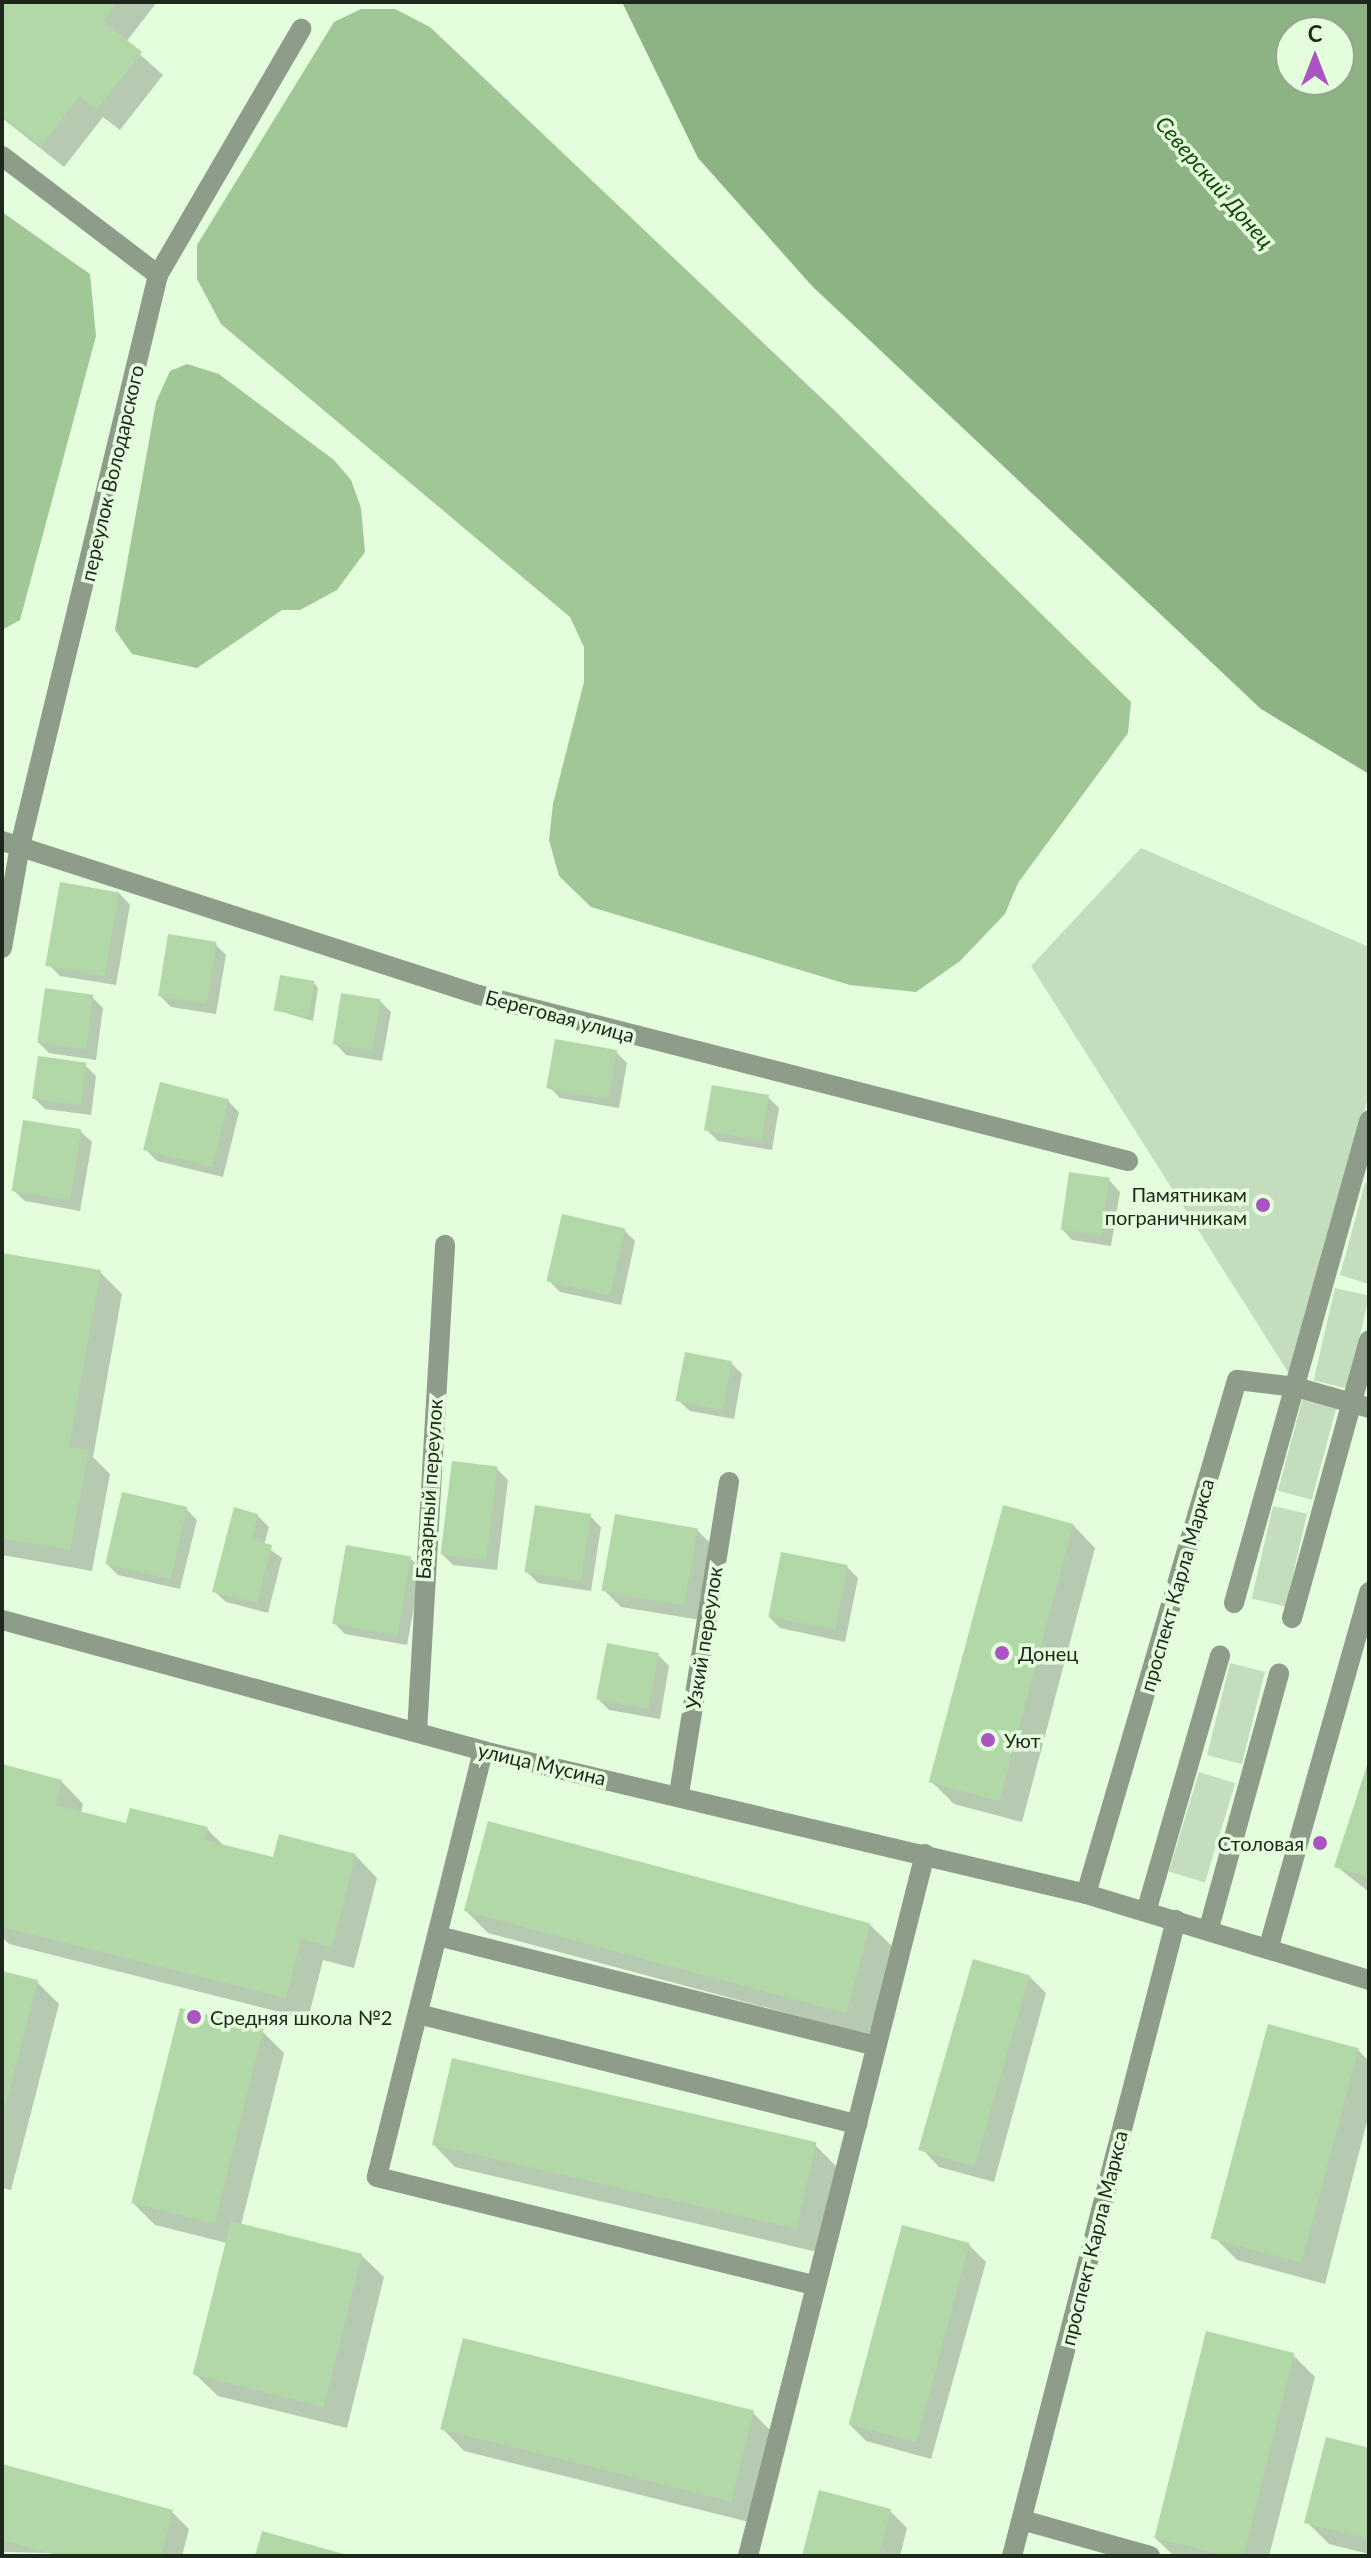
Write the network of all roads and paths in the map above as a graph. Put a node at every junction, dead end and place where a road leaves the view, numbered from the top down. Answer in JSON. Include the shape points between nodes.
{"nodes":[{"id":1,"x":301,"y":29,"type":"dead end"},
{"id":2,"x":2,"y":156,"type":"edge"},
{"id":3,"x":158,"y":275,"type":"junction"},
{"id":4,"x":11,"y":844,"type":"edge"},
{"id":5,"x":2,"y":948,"type":"edge"},
{"id":6,"x":1369,"y":1121,"type":"edge"},
{"id":7,"x":1128,"y":1161,"type":"dead end"},
{"id":8,"x":445,"y":1245,"type":"dead end"},
{"id":9,"x":1369,"y":1340,"type":"edge"},
{"id":10,"x":1296,"y":1387,"type":"junction"},
{"id":11,"x":1360,"y":1406,"type":"edge"},
{"id":12,"x":729,"y":1482,"type":"dead end"},
{"id":13,"x":1369,"y":1592,"type":"edge"},
{"id":14,"x":1234,"y":1603,"type":"dead end"},
{"id":15,"x":1292,"y":1618,"type":"dead end"},
{"id":16,"x":2,"y":1620,"type":"edge"},
{"id":17,"x":1220,"y":1655,"type":"dead end"},
{"id":18,"x":1279,"y":1673,"type":"dead end"},
{"id":19,"x":417,"y":1732,"type":"junction"},
{"id":20,"x":483,"y":1751,"type":"junction"},
{"id":21,"x":679,"y":1794,"type":"junction"},
{"id":22,"x":925,"y":1854,"type":"junction"},
{"id":23,"x":1086,"y":1894,"type":"junction"},
{"id":24,"x":1146,"y":1912,"type":"junction"},
{"id":25,"x":1176,"y":1920,"type":"junction"},
{"id":26,"x":1209,"y":1928,"type":"junction"},
{"id":27,"x":438,"y":1936,"type":"junction"},
{"id":28,"x":1269,"y":1946,"type":"junction"},
{"id":29,"x":1369,"y":1980,"type":"edge"},
{"id":30,"x":418,"y":2014,"type":"junction"},
{"id":31,"x":876,"y":2046,"type":"junction"},
{"id":32,"x":857,"y":2124,"type":"junction"},
{"id":33,"x":816,"y":2286,"type":"junction"},
{"id":34,"x":1022,"y":2520,"type":"junction"},
{"id":35,"x":748,"y":2556,"type":"edge"},
{"id":36,"x":1012,"y":2556,"type":"edge"},
{"id":37,"x":1150,"y":2556,"type":"edge"}],
"edges":[{"from":1,"to":3,"type":"street","name":"переулок Володарского"},
{"from":2,"to":3,"type":"street"},
{"from":3,"to":4,"type":"street","name":"переулок Володарского"},
{"from":4,"to":5,"type":"street","name":"переулок Володарского"},
{"from":4,"to":7,"type":"street","name":"Береговая улица","via":[[479,995]]},
{"from":6,"to":10,"type":"street"},
{"from":8,"to":19,"type":"street","name":"Базарный переулок"},
{"from":9,"to":11,"type":"street"},
{"from":10,"to":11,"type":"street","name":"проспект Карла Маркса"},
{"from":10,"to":14,"type":"street"},
{"from":10,"to":23,"type":"street","name":"проспект Карла Маркса","via":[[1237,1380]]},
{"from":11,"to":15,"type":"street"},
{"from":12,"to":21,"type":"street","name":"Узкий переулок"},
{"from":13,"to":28,"type":"street"},
{"from":16,"to":19,"type":"street","name":"улица Мусина"},
{"from":17,"to":24,"type":"street"},
{"from":18,"to":26,"type":"street"},
{"from":19,"to":20,"type":"street","name":"улица Мусина"},
{"from":20,"to":21,"type":"street","name":"улица Мусина"},
{"from":20,"to":27,"type":"street"},
{"from":21,"to":22,"type":"street","name":"улица Мусина"},
{"from":22,"to":23,"type":"street","name":"улица Мусина"},
{"from":22,"to":31,"type":"street"},
{"from":23,"to":24,"type":"street","name":"улица Мусина"},
{"from":24,"to":25,"type":"street","name":"улица Мусина"},
{"from":25,"to":26,"type":"street","name":"улица Мусина"},
{"from":25,"to":34,"type":"street","name":"проспект Карла Маркса"},
{"from":26,"to":28,"type":"street","name":"улица Мусина"},
{"from":27,"to":30,"type":"street"},
{"from":27,"to":31,"type":"street"},
{"from":28,"to":29,"type":"street"},
{"from":30,"to":32,"type":"street"},
{"from":30,"to":33,"type":"street","via":[[377,2177]]},
{"from":31,"to":32,"type":"street"},
{"from":32,"to":33,"type":"street"},
{"from":33,"to":35,"type":"street"},
{"from":34,"to":36,"type":"street","name":"проспект Карла Маркса"},
{"from":34,"to":37,"type":"street"}]}
